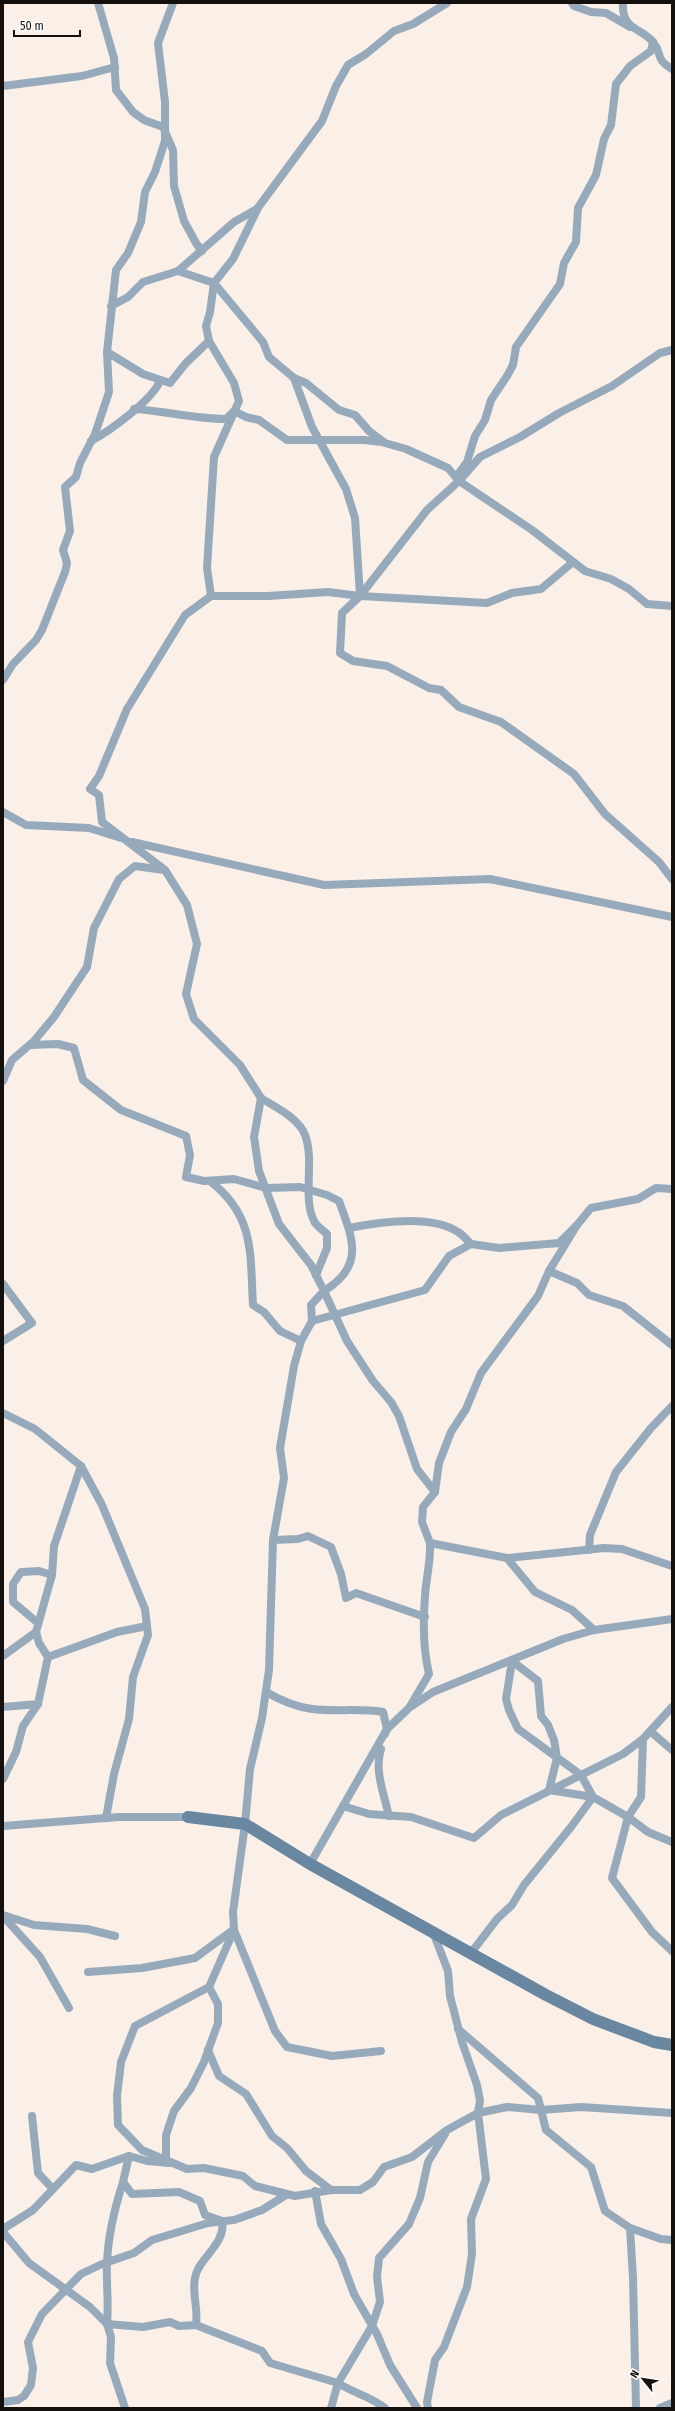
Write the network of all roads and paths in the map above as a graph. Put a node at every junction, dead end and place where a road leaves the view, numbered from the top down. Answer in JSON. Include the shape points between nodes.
{"nodes":[{"id":1,"x":98,"y":3,"type":"edge"},
{"id":2,"x":173,"y":3,"type":"edge"},
{"id":3,"x":447,"y":3,"type":"edge"},
{"id":4,"x":572,"y":3,"type":"edge"},
{"id":5,"x":623,"y":3,"type":"edge"},
{"id":6,"x":631,"y":28,"type":"junction"},
{"id":7,"x":653,"y":42,"type":"junction"},
{"id":8,"x":114,"y":67,"type":"junction"},
{"id":9,"x":672,"y":69,"type":"edge"},
{"id":10,"x":3,"y":86,"type":"edge"},
{"id":11,"x":164,"y":127,"type":"junction"},
{"id":12,"x":257,"y":209,"type":"junction"},
{"id":13,"x":202,"y":251,"type":"junction"},
{"id":14,"x":178,"y":272,"type":"junction"},
{"id":15,"x":214,"y":283,"type":"junction"},
{"id":16,"x":111,"y":306,"type":"junction"},
{"id":17,"x":210,"y":340,"type":"junction"},
{"id":18,"x":672,"y":350,"type":"edge"},
{"id":19,"x":107,"y":352,"type":"junction"},
{"id":20,"x":294,"y":378,"type":"junction"},
{"id":21,"x":160,"y":381,"type":"junction"},
{"id":22,"x":134,"y":409,"type":"junction"},
{"id":23,"x":234,"y":411,"type":"junction"},
{"id":24,"x":319,"y":441,"type":"junction"},
{"id":25,"x":91,"y":442,"type":"junction"},
{"id":26,"x":385,"y":442,"type":"junction"},
{"id":27,"x":458,"y":479,"type":"junction"},
{"id":28,"x":573,"y":562,"type":"junction"},
{"id":29,"x":212,"y":596,"type":"junction"},
{"id":30,"x":360,"y":596,"type":"junction"},
{"id":31,"x":672,"y":606,"type":"edge"},
{"id":32,"x":3,"y":680,"type":"edge"},
{"id":33,"x":3,"y":812,"type":"edge"},
{"id":34,"x":130,"y":841,"type":"junction"},
{"id":35,"x":165,"y":870,"type":"junction"},
{"id":36,"x":672,"y":879,"type":"edge"},
{"id":37,"x":672,"y":916,"type":"edge"},
{"id":38,"x":30,"y":1045,"type":"junction"},
{"id":39,"x":3,"y":1081,"type":"edge"},
{"id":40,"x":260,"y":1098,"type":"junction"},
{"id":41,"x":210,"y":1181,"type":"junction"},
{"id":42,"x":266,"y":1188,"type":"junction"},
{"id":43,"x":672,"y":1189,"type":"edge"},
{"id":44,"x":309,"y":1190,"type":"junction"},
{"id":45,"x":577,"y":1225,"type":"junction"},
{"id":46,"x":349,"y":1228,"type":"junction"},
{"id":47,"x":471,"y":1244,"type":"junction"},
{"id":48,"x":549,"y":1271,"type":"junction"},
{"id":49,"x":316,"y":1275,"type":"junction"},
{"id":50,"x":3,"y":1284,"type":"edge"},
{"id":51,"x":324,"y":1291,"type":"junction"},
{"id":52,"x":335,"y":1315,"type":"junction"},
{"id":53,"x":312,"y":1321,"type":"junction"},
{"id":54,"x":3,"y":1341,"type":"edge"},
{"id":55,"x":301,"y":1342,"type":"junction"},
{"id":56,"x":672,"y":1345,"type":"edge"},
{"id":57,"x":672,"y":1406,"type":"edge"},
{"id":58,"x":3,"y":1413,"type":"edge"},
{"id":59,"x":81,"y":1466,"type":"junction"},
{"id":60,"x":435,"y":1492,"type":"junction"},
{"id":61,"x":273,"y":1540,"type":"junction"},
{"id":62,"x":430,"y":1543,"type":"junction"},
{"id":63,"x":589,"y":1550,"type":"junction"},
{"id":64,"x":507,"y":1558,"type":"junction"},
{"id":65,"x":672,"y":1566,"type":"edge"},
{"id":66,"x":52,"y":1575,"type":"junction"},
{"id":67,"x":425,"y":1617,"type":"junction"},
{"id":68,"x":672,"y":1619,"type":"edge"},
{"id":69,"x":38,"y":1623,"type":"junction"},
{"id":70,"x":147,"y":1626,"type":"junction"},
{"id":71,"x":594,"y":1630,"type":"junction"},
{"id":72,"x":36,"y":1632,"type":"junction"},
{"id":73,"x":3,"y":1656,"type":"edge"},
{"id":74,"x":48,"y":1657,"type":"junction"},
{"id":75,"x":512,"y":1661,"type":"junction"},
{"id":76,"x":266,"y":1692,"type":"junction"},
{"id":77,"x":38,"y":1704,"type":"junction"},
{"id":78,"x":3,"y":1706,"type":"edge"},
{"id":79,"x":672,"y":1707,"type":"edge"},
{"id":80,"x":409,"y":1708,"type":"junction"},
{"id":81,"x":387,"y":1730,"type":"junction"},
{"id":82,"x":650,"y":1731,"type":"junction"},
{"id":83,"x":643,"y":1739,"type":"junction"},
{"id":84,"x":672,"y":1750,"type":"edge"},
{"id":85,"x":557,"y":1758,"type":"junction"},
{"id":86,"x":581,"y":1775,"type":"junction"},
{"id":87,"x":3,"y":1779,"type":"edge"},
{"id":88,"x":549,"y":1790,"type":"junction"},
{"id":89,"x":593,"y":1797,"type":"junction"},
{"id":90,"x":343,"y":1806,"type":"junction"},
{"id":91,"x":389,"y":1816,"type":"junction"},
{"id":92,"x":188,"y":1817,"type":"joint"},
{"id":93,"x":628,"y":1817,"type":"junction"},
{"id":94,"x":106,"y":1818,"type":"junction"},
{"id":95,"x":245,"y":1824,"type":"junction"},
{"id":96,"x":3,"y":1826,"type":"edge"},
{"id":97,"x":672,"y":1842,"type":"edge"},
{"id":98,"x":310,"y":1864,"type":"junction"},
{"id":99,"x":3,"y":1915,"type":"edge"},
{"id":100,"x":234,"y":1930,"type":"junction"},
{"id":101,"x":433,"y":1932,"type":"junction"},
{"id":102,"x":115,"y":1936,"type":"dead end"},
{"id":103,"x":672,"y":1951,"type":"edge"},
{"id":104,"x":470,"y":1953,"type":"junction"},
{"id":105,"x":88,"y":1972,"type":"dead end"},
{"id":106,"x":210,"y":1987,"type":"junction"},
{"id":107,"x":69,"y":2008,"type":"dead end"},
{"id":108,"x":458,"y":2029,"type":"junction"},
{"id":109,"x":672,"y":2045,"type":"edge"},
{"id":110,"x":208,"y":2050,"type":"junction"},
{"id":111,"x":381,"y":2051,"type":"dead end"},
{"id":112,"x":540,"y":2110,"type":"junction"},
{"id":113,"x":478,"y":2113,"type":"junction"},
{"id":114,"x":672,"y":2113,"type":"edge"},
{"id":115,"x":32,"y":2116,"type":"dead end"},
{"id":116,"x":447,"y":2130,"type":"junction"},
{"id":117,"x":129,"y":2156,"type":"junction"},
{"id":118,"x":170,"y":2161,"type":"junction"},
{"id":119,"x":123,"y":2182,"type":"junction"},
{"id":120,"x":53,"y":2189,"type":"junction"},
{"id":121,"x":331,"y":2190,"type":"junction"},
{"id":122,"x":315,"y":2191,"type":"junction"},
{"id":123,"x":286,"y":2195,"type":"junction"},
{"id":124,"x":222,"y":2221,"type":"junction"},
{"id":125,"x":630,"y":2228,"type":"junction"},
{"id":126,"x":3,"y":2229,"type":"edge"},
{"id":127,"x":3,"y":2232,"type":"edge"},
{"id":128,"x":672,"y":2240,"type":"edge"},
{"id":129,"x":107,"y":2262,"type":"junction"},
{"id":130,"x":64,"y":2290,"type":"junction"},
{"id":131,"x":107,"y":2324,"type":"junction"},
{"id":132,"x":196,"y":2325,"type":"junction"},
{"id":133,"x":372,"y":2326,"type":"junction"},
{"id":134,"x":338,"y":2383,"type":"junction"},
{"id":135,"x":3,"y":2402,"type":"edge"},
{"id":136,"x":672,"y":2403,"type":"edge"},
{"id":137,"x":125,"y":2408,"type":"edge"},
{"id":138,"x":330,"y":2408,"type":"edge"},
{"id":139,"x":385,"y":2408,"type":"edge"},
{"id":140,"x":417,"y":2408,"type":"edge"},
{"id":141,"x":428,"y":2408,"type":"edge"},
{"id":142,"x":636,"y":2408,"type":"edge"},
{"id":143,"x":660,"y":2408,"type":"edge"}],
"edges":[{"from":1,"to":8,"type":"street"},
{"from":2,"to":11,"type":"street","via":[[158,42],[165,102]]},
{"from":3,"to":12,"type":"street","via":[[413,24],[394,31],[348,65],[336,86],[322,121]]},
{"from":4,"to":6,"type":"street","via":[[591,12],[606,12]]},
{"from":5,"to":6,"type":"street","via":[[622,9]]},
{"from":6,"to":7,"type":"street"},
{"from":7,"to":9,"type":"street","via":[[662,62]]},
{"from":7,"to":27,"type":"street","via":[[650,51],[630,66],[616,84],[611,125],[604,139],[596,175],[578,208],[576,242],[564,263],[560,284],[516,347],[513,365],[491,400],[485,420],[475,436]]},
{"from":8,"to":10,"type":"street","via":[[82,76]]},
{"from":8,"to":11,"type":"street","via":[[116,90],[133,112],[144,120]]},
{"from":11,"to":13,"type":"street","via":[[174,150],[174,186],[184,221]]},
{"from":11,"to":16,"type":"street","via":[[165,141],[155,172],[145,192],[141,222],[128,253],[116,270]]},
{"from":12,"to":13,"type":"street","via":[[234,222]]},
{"from":12,"to":15,"type":"street","via":[[233,259]]},
{"from":13,"to":14,"type":"street"},
{"from":14,"to":15,"type":"street"},
{"from":14,"to":16,"type":"street","via":[[144,282],[128,297]]},
{"from":15,"to":17,"type":"street","via":[[206,326]]},
{"from":15,"to":20,"type":"street","via":[[263,342],[269,357]]},
{"from":16,"to":19,"type":"street"},
{"from":17,"to":21,"type":"street","via":[[170,383]]},
{"from":17,"to":23,"type":"street","via":[[234,383],[239,401]]},
{"from":18,"to":27,"type":"street","via":[[660,353],[612,386],[480,457]]},
{"from":19,"to":21,"type":"street","via":[[143,374]]},
{"from":19,"to":25,"type":"street","via":[[108,392]]},
{"from":20,"to":24,"type":"street"},
{"from":20,"to":26,"type":"street","via":[[306,383],[339,410],[355,414],[369,431]]},
{"from":21,"to":22,"type":"street","via":[[156,392]]},
{"from":22,"to":23,"type":"street","via":[[204,419],[226,419]]},
{"from":22,"to":25,"type":"street"},
{"from":23,"to":24,"type":"street","via":[[259,420],[287,440]]},
{"from":23,"to":29,"type":"street","via":[[214,457],[208,568]]},
{"from":24,"to":26,"type":"street"},
{"from":24,"to":30,"type":"street","via":[[346,489],[355,518]]},
{"from":25,"to":32,"type":"street","via":[[76,477],[65,487],[70,531],[63,550],[67,563],[65,572],[42,630]]},
{"from":26,"to":27,"type":"street","via":[[448,468]]},
{"from":27,"to":28,"type":"street"},
{"from":27,"to":30,"type":"street","via":[[427,510]]},
{"from":28,"to":30,"type":"street","via":[[541,589],[512,593],[487,603]]},
{"from":28,"to":31,"type":"street","via":[[585,571],[611,579],[629,589],[647,604]]},
{"from":29,"to":30,"type":"street","via":[[328,592]]},
{"from":29,"to":34,"type":"street","via":[[185,615],[165,645],[127,710],[99,776],[90,789],[99,795],[102,822]]},
{"from":30,"to":36,"type":"street","via":[[342,613],[340,653],[353,661],[387,666],[429,688],[441,690],[458,707],[501,722],[574,774],[605,814],[659,862]]},
{"from":33,"to":34,"type":"street","via":[[26,824],[90,828]]},
{"from":34,"to":35,"type":"street"},
{"from":34,"to":37,"type":"street","via":[[324,885],[490,878]]},
{"from":35,"to":38,"type":"street","via":[[135,866],[120,879],[94,928],[87,967],[54,1017]]},
{"from":35,"to":40,"type":"street","via":[[188,905],[197,944],[186,994],[194,1019],[240,1065]]},
{"from":38,"to":39,"type":"street","via":[[12,1060]]},
{"from":38,"to":41,"type":"street","via":[[58,1044],[74,1048],[83,1080],[121,1110],[186,1136],[190,1155],[186,1178]]},
{"from":40,"to":42,"type":"street","via":[[254,1137],[259,1171]]},
{"from":40,"to":44,"type":"street","via":[[294,1120],[305,1134]]},
{"from":41,"to":42,"type":"street","via":[[234,1179]]},
{"from":41,"to":55,"type":"street","via":[[227,1194],[243,1218],[250,1255],[253,1305],[264,1312],[280,1331]]},
{"from":42,"to":44,"type":"street","via":[[300,1187]]},
{"from":42,"to":49,"type":"street","via":[[279,1224]]},
{"from":43,"to":45,"type":"street","via":[[656,1188],[638,1199],[591,1208]]},
{"from":44,"to":46,"type":"street","via":[[327,1195],[339,1202]]},
{"from":44,"to":49,"type":"street","via":[[314,1222],[327,1234],[327,1248]]},
{"from":45,"to":47,"type":"street","via":[[559,1243],[498,1248]]},
{"from":45,"to":48,"type":"street"},
{"from":46,"to":47,"type":"street","via":[[394,1222],[436,1223],[457,1231]]},
{"from":46,"to":51,"type":"street","via":[[352,1235],[351,1263],[339,1281]]},
{"from":47,"to":52,"type":"street","via":[[449,1256],[425,1290]]},
{"from":48,"to":56,"type":"street","via":[[577,1283],[590,1295],[623,1306]]},
{"from":48,"to":60,"type":"street","via":[[538,1296],[480,1373],[466,1409],[451,1432],[439,1463]]},
{"from":49,"to":51,"type":"street"},
{"from":50,"to":54,"type":"street","via":[[32,1323]]},
{"from":51,"to":52,"type":"street"},
{"from":51,"to":53,"type":"street","via":[[311,1305]]},
{"from":52,"to":53,"type":"street"},
{"from":52,"to":60,"type":"street","via":[[360,1362],[399,1416],[417,1470]]},
{"from":53,"to":55,"type":"street"},
{"from":55,"to":61,"type":"street","via":[[294,1366],[280,1448],[284,1478]]},
{"from":57,"to":63,"type":"street","via":[[616,1472],[590,1536]]},
{"from":58,"to":59,"type":"street","via":[[35,1429]]},
{"from":59,"to":66,"type":"street","via":[[54,1546]]},
{"from":59,"to":70,"type":"street","via":[[128,1561],[145,1609]]},
{"from":60,"to":62,"type":"street","via":[[423,1507],[422,1522]]},
{"from":61,"to":67,"type":"street","via":[[298,1540],[308,1536],[320,1541],[331,1547],[346,1598],[356,1594]]},
{"from":61,"to":76,"type":"street"},
{"from":62,"to":64,"type":"street"},
{"from":62,"to":67,"type":"street"},
{"from":63,"to":64,"type":"street"},
{"from":63,"to":65,"type":"street","via":[[622,1549]]},
{"from":64,"to":71,"type":"street","via":[[535,1592],[572,1610]]},
{"from":66,"to":69,"type":"street"},
{"from":66,"to":69,"type":"street","via":[[39,1571],[21,1572],[13,1584],[13,1602]]},
{"from":67,"to":80,"type":"street","via":[[425,1656],[429,1674]]},
{"from":68,"to":71,"type":"street"},
{"from":69,"to":72,"type":"street"},
{"from":70,"to":74,"type":"street","via":[[117,1632]]},
{"from":70,"to":94,"type":"street","via":[[148,1635],[133,1677],[129,1719],[114,1774]]},
{"from":71,"to":75,"type":"street","via":[[563,1639]]},
{"from":72,"to":73,"type":"street"},
{"from":72,"to":74,"type":"street","via":[[39,1643]]},
{"from":74,"to":77,"type":"street"},
{"from":75,"to":80,"type":"street","via":[[433,1692]]},
{"from":75,"to":85,"type":"street","via":[[538,1681],[541,1716],[554,1740]]},
{"from":75,"to":85,"type":"street","via":[[506,1699],[509,1710],[518,1729]]},
{"from":76,"to":81,"type":"street","via":[[291,1704],[312,1709],[366,1709],[383,1712]]},
{"from":76,"to":95,"type":"street","via":[[250,1770]]},
{"from":77,"to":78,"type":"street"},
{"from":77,"to":87,"type":"street","via":[[24,1726],[16,1752]]},
{"from":79,"to":82,"type":"street"},
{"from":80,"to":81,"type":"street"},
{"from":81,"to":90,"type":"street"},
{"from":81,"to":91,"type":"street","via":[[378,1758],[379,1776]]},
{"from":82,"to":83,"type":"street"},
{"from":82,"to":84,"type":"street"},
{"from":83,"to":86,"type":"street","via":[[623,1754]]},
{"from":83,"to":93,"type":"street","via":[[641,1797]]},
{"from":85,"to":86,"type":"street"},
{"from":85,"to":88,"type":"street"},
{"from":86,"to":88,"type":"street"},
{"from":86,"to":89,"type":"street"},
{"from":88,"to":89,"type":"street"},
{"from":88,"to":91,"type":"street","via":[[501,1815],[474,1838],[411,1818]]},
{"from":89,"to":93,"type":"street"},
{"from":89,"to":104,"type":"street","via":[[512,1905],[497,1919]]},
{"from":90,"to":91,"type":"street","via":[[369,1814]]},
{"from":90,"to":98,"type":"street"},
{"from":92,"to":94,"type":"street"},
{"from":92,"to":95,"type":"main road"},
{"from":93,"to":97,"type":"street","via":[[648,1832]]},
{"from":93,"to":103,"type":"street","via":[[612,1878],[652,1932]]},
{"from":94,"to":96,"type":"street"},
{"from":95,"to":98,"type":"main road"},
{"from":95,"to":100,"type":"street","via":[[233,1912]]},
{"from":98,"to":101,"type":"main road"},
{"from":99,"to":102,"type":"street","via":[[34,1925],[87,1929]]},
{"from":99,"to":107,"type":"street","via":[[40,1957]]},
{"from":100,"to":105,"type":"street","via":[[195,1958],[142,1968]]},
{"from":100,"to":106,"type":"street"},
{"from":100,"to":111,"type":"street","via":[[275,2031],[287,2047],[332,2056]]},
{"from":101,"to":104,"type":"main road"},
{"from":101,"to":108,"type":"street","via":[[448,1971],[450,1996]]},
{"from":104,"to":109,"type":"main road","via":[[593,2019],[654,2042]]},
{"from":106,"to":110,"type":"street","via":[[218,2004],[218,2023]]},
{"from":106,"to":118,"type":"street","via":[[135,2026],[121,2062],[117,2096],[118,2125],[142,2150]]},
{"from":108,"to":112,"type":"street","via":[[538,2098]]},
{"from":108,"to":113,"type":"street","via":[[477,2085],[480,2101]]},
{"from":110,"to":118,"type":"street","via":[[191,2088],[174,2111],[166,2134]]},
{"from":110,"to":121,"type":"street","via":[[219,2076],[246,2094],[272,2136],[287,2148],[306,2171]]},
{"from":112,"to":113,"type":"street","via":[[508,2107]]},
{"from":112,"to":114,"type":"street","via":[[581,2107]]},
{"from":112,"to":125,"type":"street","via":[[546,2130],[591,2166],[605,2211]]},
{"from":113,"to":116,"type":"street"},
{"from":113,"to":141,"type":"street","via":[[486,2179],[471,2220],[472,2254],[467,2287],[444,2347],[435,2360]]},
{"from":115,"to":120,"type":"street","via":[[38,2173]]},
{"from":116,"to":121,"type":"street","via":[[412,2157],[384,2167],[373,2182],[360,2190]]},
{"from":116,"to":133,"type":"street","via":[[428,2162],[420,2198],[409,2224],[379,2258],[377,2277],[380,2302]]},
{"from":117,"to":118,"type":"street","via":[[147,2161]]},
{"from":117,"to":119,"type":"street"},
{"from":117,"to":120,"type":"street","via":[[92,2169],[76,2165]]},
{"from":118,"to":123,"type":"street","via":[[187,2169],[204,2168],[243,2176],[255,2186]]},
{"from":119,"to":124,"type":"street","via":[[132,2194],[179,2192],[200,2201],[205,2215]]},
{"from":119,"to":129,"type":"street","via":[[115,2206]]},
{"from":120,"to":126,"type":"street","via":[[33,2210]]},
{"from":121,"to":122,"type":"street"},
{"from":122,"to":123,"type":"street","via":[[295,2196]]},
{"from":122,"to":133,"type":"street","via":[[321,2224],[341,2259],[354,2294]]},
{"from":123,"to":124,"type":"street","via":[[262,2210],[234,2220]]},
{"from":124,"to":129,"type":"street","via":[[152,2240],[134,2254]]},
{"from":124,"to":132,"type":"street","via":[[224,2228],[214,2248],[197,2270],[194,2302]]},
{"from":125,"to":128,"type":"street","via":[[661,2239]]},
{"from":125,"to":142,"type":"street"},
{"from":127,"to":130,"type":"street","via":[[29,2263]]},
{"from":129,"to":130,"type":"street","via":[[81,2274]]},
{"from":129,"to":131,"type":"street"},
{"from":130,"to":131,"type":"street","via":[[90,2307]]},
{"from":130,"to":135,"type":"street","via":[[42,2314],[28,2342],[33,2368],[31,2385],[18,2400]]},
{"from":131,"to":132,"type":"street","via":[[143,2327],[170,2322],[179,2326]]},
{"from":131,"to":137,"type":"street","via":[[111,2337],[110,2363]]},
{"from":132,"to":134,"type":"street","via":[[262,2351],[270,2363]]},
{"from":133,"to":134,"type":"street"},
{"from":133,"to":140,"type":"street","via":[[390,2365]]},
{"from":134,"to":138,"type":"street"},
{"from":134,"to":139,"type":"street"},
{"from":136,"to":143,"type":"street"}]}
